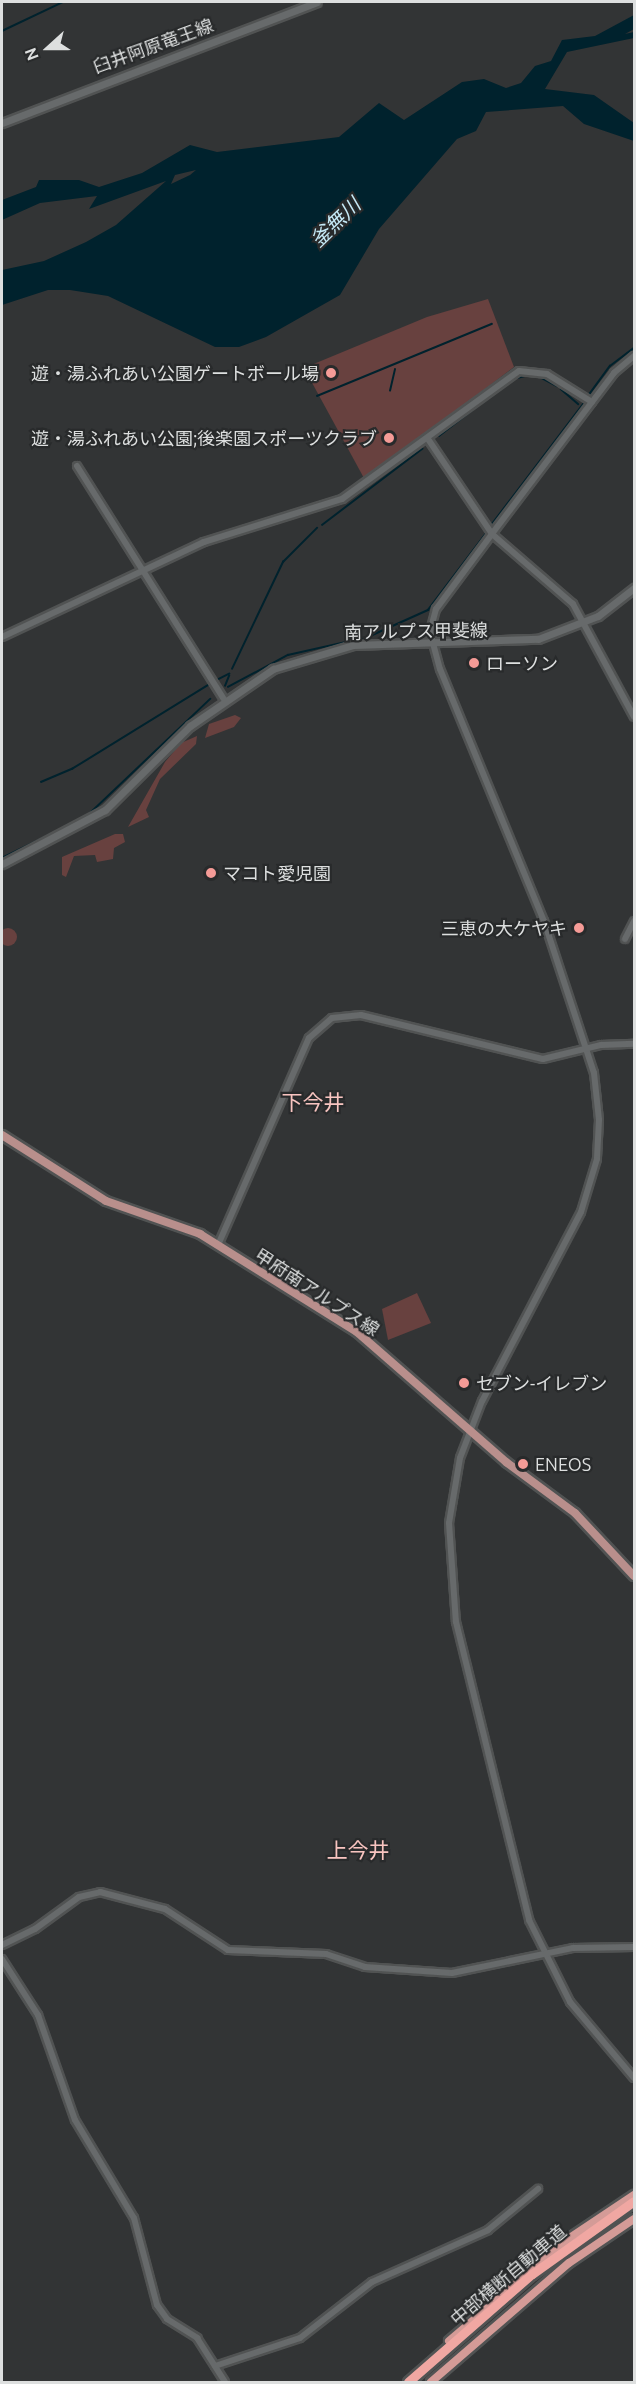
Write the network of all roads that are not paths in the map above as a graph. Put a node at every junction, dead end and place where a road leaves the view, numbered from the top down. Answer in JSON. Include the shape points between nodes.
{"nodes":[{"id":1,"x":317,"y":2,"type":"edge"},
{"id":2,"x":2,"y":123,"type":"edge"},
{"id":3,"x":634,"y":356,"type":"edge"},
{"id":4,"x":592,"y":402,"type":"junction"},
{"id":5,"x":428,"y":439,"type":"junction"},
{"id":6,"x":77,"y":466,"type":"dead end"},
{"id":7,"x":492,"y":534,"type":"junction"},
{"id":8,"x":144,"y":569,"type":"junction"},
{"id":9,"x":634,"y":588,"type":"edge"},
{"id":10,"x":584,"y":623,"type":"junction"},
{"id":11,"x":2,"y":637,"type":"edge"},
{"id":12,"x":431,"y":645,"type":"junction"},
{"id":13,"x":224,"y":699,"type":"junction"},
{"id":14,"x":634,"y":717,"type":"edge"},
{"id":15,"x":2,"y":864,"type":"edge"},
{"id":16,"x":634,"y":921,"type":"edge"},
{"id":17,"x":626,"y":939,"type":"dead end"},
{"id":18,"x":634,"y":1044,"type":"edge"},
{"id":19,"x":586,"y":1048,"type":"junction"},
{"id":20,"x":2,"y":1135,"type":"edge"},
{"id":21,"x":218,"y":1245,"type":"junction"},
{"id":22,"x":471,"y":1430,"type":"junction"},
{"id":23,"x":634,"y":1576,"type":"edge"},
{"id":24,"x":2,"y":1944,"type":"edge"},
{"id":25,"x":634,"y":1947,"type":"edge"},
{"id":26,"x":543,"y":1954,"type":"junction"},
{"id":27,"x":2,"y":1959,"type":"edge"},
{"id":28,"x":634,"y":2078,"type":"edge"},
{"id":29,"x":538,"y":2189,"type":"dead end"},
{"id":30,"x":634,"y":2195,"type":"edge"},
{"id":31,"x":634,"y":2203,"type":"edge"},
{"id":32,"x":634,"y":2219,"type":"edge"},
{"id":33,"x":215,"y":2366,"type":"junction"},
{"id":34,"x":225,"y":2382,"type":"edge"},
{"id":35,"x":401,"y":2382,"type":"edge"},
{"id":36,"x":408,"y":2382,"type":"edge"},
{"id":37,"x":413,"y":2382,"type":"edge"},
{"id":38,"x":431,"y":2382,"type":"edge"}],
"edges":[{"from":1,"to":2,"type":"main road","name":"臼井阿原竜王線"},
{"from":3,"to":4,"type":"street"},
{"from":4,"to":5,"type":"street","via":[[547,374],[519,371]]},
{"from":4,"to":7,"type":"street"},
{"from":5,"to":7,"type":"street"},
{"from":5,"to":8,"type":"street","via":[[342,499],[204,542]]},
{"from":6,"to":8,"type":"street"},
{"from":7,"to":10,"type":"street","via":[[556,585]]},
{"from":7,"to":12,"type":"street","via":[[436,609]]},
{"from":8,"to":11,"type":"street"},
{"from":8,"to":13,"type":"street"},
{"from":9,"to":10,"type":"main road","name":"南アルプス甲斐線"},
{"from":10,"to":12,"type":"main road","name":"南アルプス甲斐線","via":[[519,643]]},
{"from":10,"to":14,"type":"street"},
{"from":12,"to":13,"type":"main road","name":"南アルプス甲斐線","via":[[329,649],[273,669]]},
{"from":12,"to":19,"type":"street","via":[[531,884]]},
{"from":13,"to":15,"type":"main road","name":"南アルプス甲斐線","via":[[105,810]]},
{"from":16,"to":17,"type":"street"},
{"from":18,"to":19,"type":"street"},
{"from":19,"to":21,"type":"street","via":[[543,1059],[361,1015],[326,1022],[309,1038]]},
{"from":19,"to":22,"type":"street","via":[[599,1120],[593,1176]]},
{"from":20,"to":21,"type":"main road","name":"甲府南アルプス線","via":[[106,1201]]},
{"from":21,"to":22,"type":"main road","name":"甲府南アルプス線","via":[[357,1332]]},
{"from":22,"to":23,"type":"main road","name":"甲府南アルプス線","via":[[575,1513]]},
{"from":22,"to":26,"type":"street","via":[[460,1458],[449,1523],[456,1622],[529,1920]]},
{"from":24,"to":26,"type":"street","via":[[36,1929],[79,1897],[100,1892],[165,1909],[235,1952],[326,1954],[353,1966],[452,1973]]},
{"from":25,"to":26,"type":"street","via":[[592,1946]]},
{"from":26,"to":28,"type":"street","via":[[586,2025]]},
{"from":27,"to":33,"type":"street","via":[[38,2014],[75,2120],[134,2218],[157,2305],[167,2319],[197,2338]]},
{"from":29,"to":33,"type":"street","via":[[488,2230],[372,2282],[300,2338]]},
{"from":30,"to":35,"type":"highway","via":[[536,2264]]},
{"from":31,"to":36,"type":"highway","name":"中部横断自動車道","via":[[542,2266]]},
{"from":31,"to":37,"type":"highway","name":"中部横断自動車道","via":[[562,2254]]},
{"from":32,"to":38,"type":"highway","via":[[569,2263]]},
{"from":33,"to":34,"type":"street"}]}
